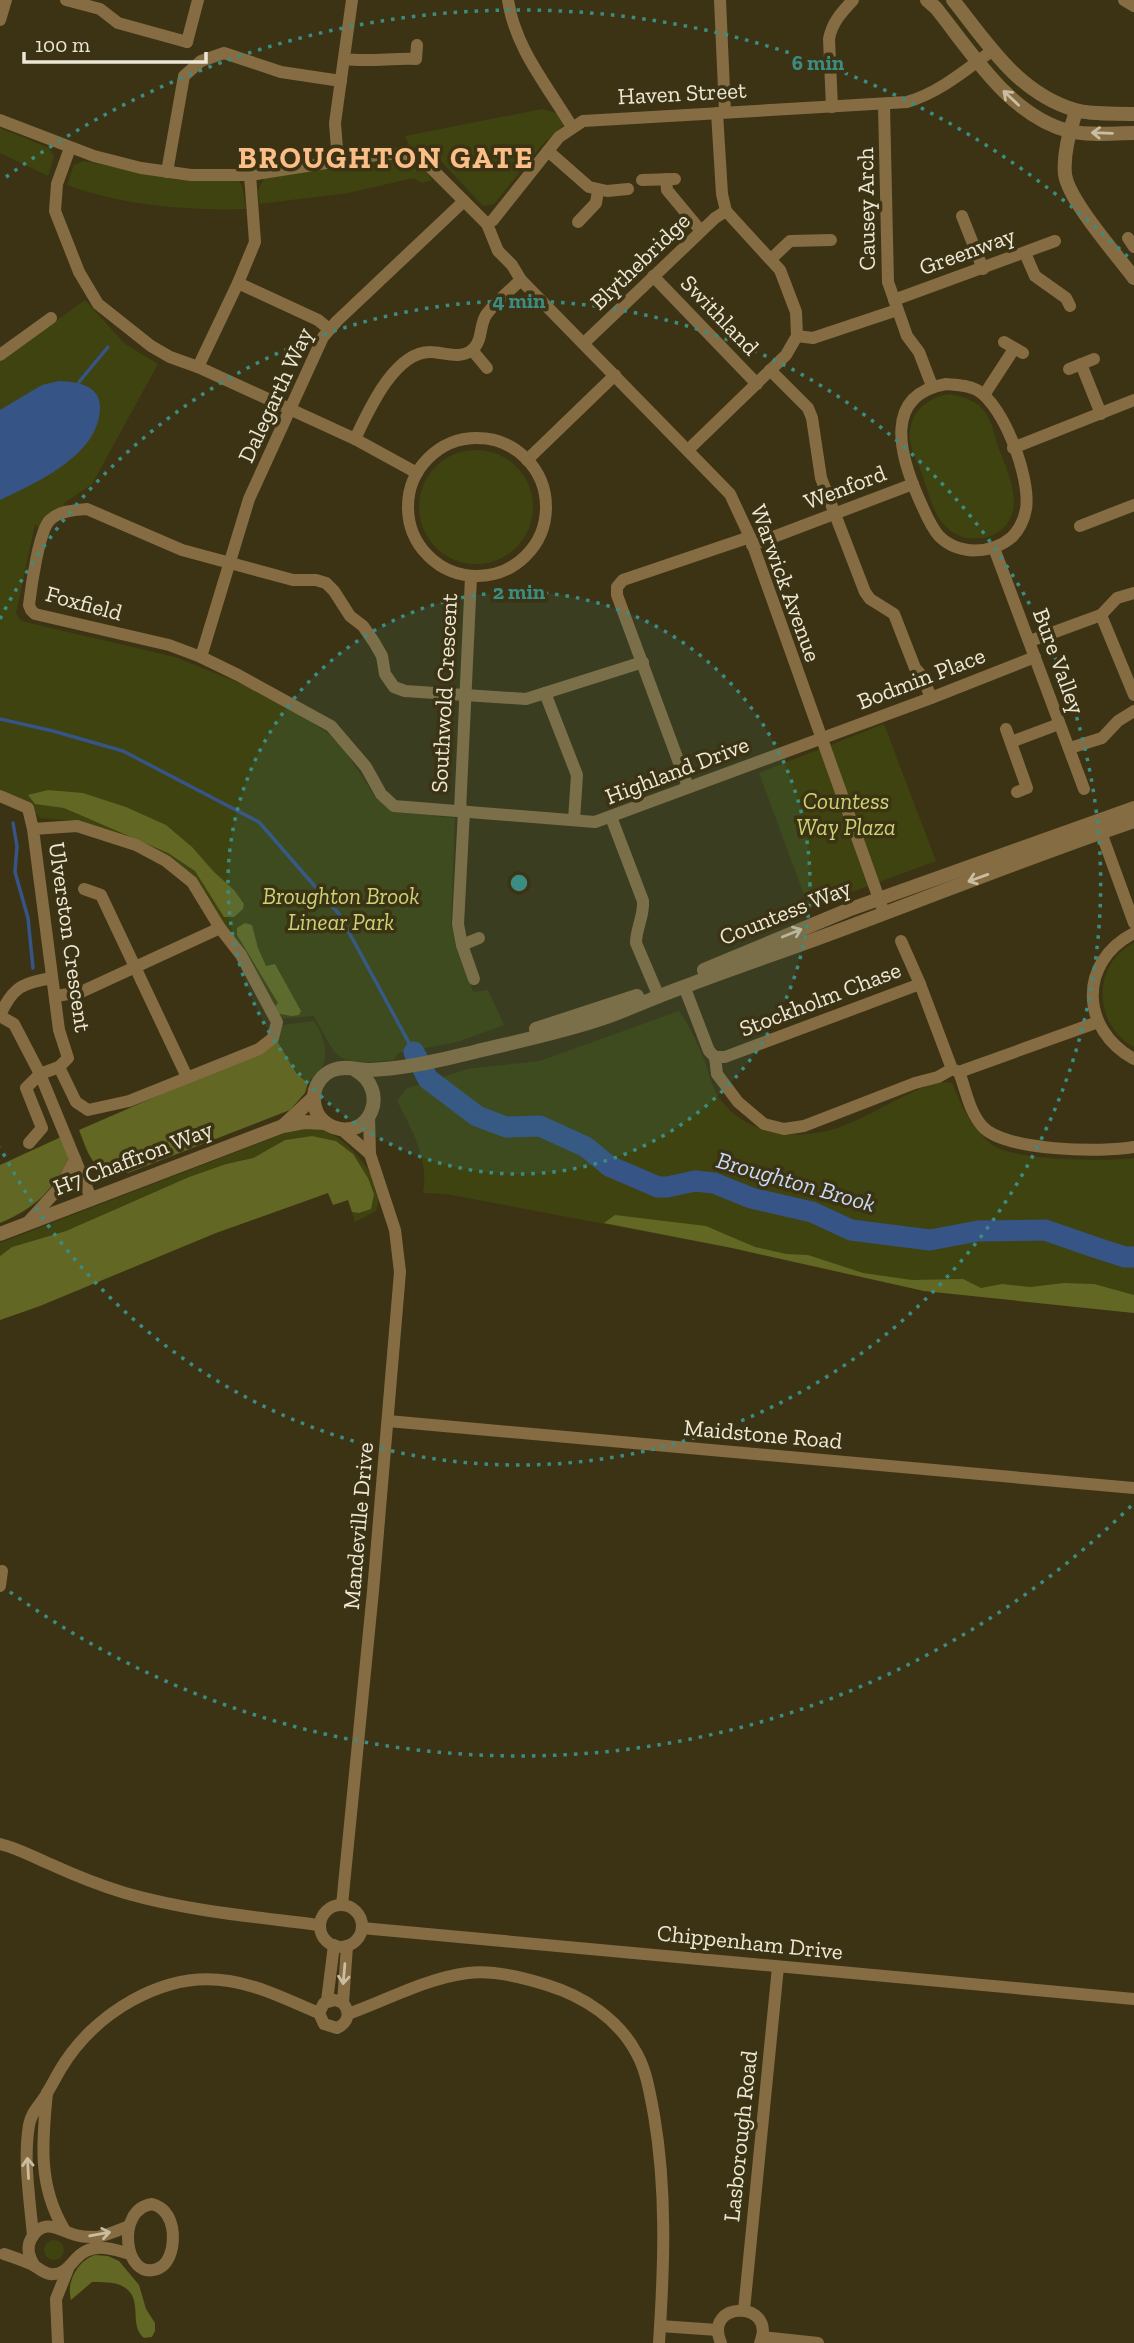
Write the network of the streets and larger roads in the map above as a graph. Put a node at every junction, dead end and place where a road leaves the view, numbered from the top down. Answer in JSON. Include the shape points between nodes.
{"nodes":[{"id":1,"x":6,"y":0,"type":"edge"},
{"id":2,"x":66,"y":0,"type":"edge"},
{"id":3,"x":198,"y":0,"type":"edge"},
{"id":4,"x":352,"y":0,"type":"edge"},
{"id":5,"x":508,"y":0,"type":"edge"},
{"id":6,"x":720,"y":0,"type":"edge"},
{"id":7,"x":853,"y":0,"type":"edge"},
{"id":8,"x":926,"y":0,"type":"edge"},
{"id":9,"x":953,"y":0,"type":"edge"},
{"id":10,"x":1124,"y":0,"type":"edge"},
{"id":11,"x":1134,"y":6,"type":"edge"},
{"id":12,"x":0,"y":20,"type":"edge"},
{"id":13,"x":187,"y":42,"type":"junction"},
{"id":14,"x":416,"y":45,"type":"dead end"},
{"id":15,"x":993,"y":50,"type":"junction"},
{"id":16,"x":344,"y":59,"type":"junction"},
{"id":17,"x":201,"y":61,"type":"junction"},
{"id":18,"x":978,"y":61,"type":"junction"},
{"id":19,"x":341,"y":81,"type":"junction"},
{"id":20,"x":884,"y":105,"type":"junction"},
{"id":21,"x":832,"y":107,"type":"junction"},
{"id":22,"x":1076,"y":111,"type":"junction"},
{"id":23,"x":721,"y":112,"type":"junction"},
{"id":24,"x":1134,"y":114,"type":"edge"},
{"id":25,"x":0,"y":120,"type":"edge"},
{"id":26,"x":572,"y":127,"type":"junction"},
{"id":27,"x":1070,"y":131,"type":"junction"},
{"id":28,"x":1134,"y":133,"type":"edge"},
{"id":29,"x":70,"y":148,"type":"junction"},
{"id":30,"x":548,"y":151,"type":"junction"},
{"id":31,"x":338,"y":162,"type":"junction"},
{"id":32,"x":167,"y":172,"type":"junction"},
{"id":33,"x":250,"y":174,"type":"junction"},
{"id":34,"x":642,"y":180,"type":"dead end"},
{"id":35,"x":628,"y":189,"type":"dead end"},
{"id":36,"x":598,"y":191,"type":"junction"},
{"id":37,"x":464,"y":201,"type":"junction"},
{"id":38,"x":726,"y":211,"type":"junction"},
{"id":39,"x":962,"y":216,"type":"dead end"},
{"id":40,"x":578,"y":222,"type":"dead end"},
{"id":41,"x":487,"y":224,"type":"junction"},
{"id":42,"x":701,"y":231,"type":"junction"},
{"id":43,"x":831,"y":240,"type":"dead end"},
{"id":44,"x":1055,"y":241,"type":"dead end"},
{"id":45,"x":1025,"y":253,"type":"junction"},
{"id":46,"x":771,"y":259,"type":"junction"},
{"id":47,"x":983,"y":269,"type":"junction"},
{"id":48,"x":653,"y":276,"type":"junction"},
{"id":49,"x":1134,"y":278,"type":"edge"},
{"id":50,"x":521,"y":280,"type":"junction"},
{"id":51,"x":238,"y":283,"type":"junction"},
{"id":52,"x":895,"y":305,"type":"junction"},
{"id":53,"x":1070,"y":306,"type":"dead end"},
{"id":54,"x":51,"y":318,"type":"dead end"},
{"id":55,"x":329,"y":329,"type":"junction"},
{"id":56,"x":797,"y":336,"type":"junction"},
{"id":57,"x":584,"y":343,"type":"junction"},
{"id":58,"x":1014,"y":348,"type":"dead end"},
{"id":59,"x":472,"y":350,"type":"junction"},
{"id":60,"x":0,"y":355,"type":"edge"},
{"id":61,"x":1094,"y":359,"type":"dead end"},
{"id":62,"x":198,"y":366,"type":"junction"},
{"id":63,"x":487,"y":368,"type":"dead end"},
{"id":64,"x":770,"y":370,"type":"junction"},
{"id":65,"x":615,"y":375,"type":"junction"},
{"id":66,"x":757,"y":384,"type":"junction"},
{"id":67,"x":932,"y":386,"type":"junction"},
{"id":68,"x":984,"y":395,"type":"junction"},
{"id":69,"x":1134,"y":400,"type":"edge"},
{"id":70,"x":289,"y":410,"type":"junction"},
{"id":71,"x":1101,"y":414,"type":"junction"},
{"id":72,"x":355,"y":439,"type":"junction"},
{"id":73,"x":1013,"y":448,"type":"junction"},
{"id":74,"x":689,"y":449,"type":"junction"},
{"id":75,"x":527,"y":460,"type":"junction"},
{"id":76,"x":417,"y":473,"type":"junction"},
{"id":77,"x":913,"y":484,"type":"junction"},
{"id":78,"x":1134,"y":505,"type":"edge"},
{"id":79,"x":835,"y":513,"type":"junction"},
{"id":80,"x":1080,"y":526,"type":"dead end"},
{"id":81,"x":751,"y":541,"type":"junction"},
{"id":82,"x":994,"y":548,"type":"junction"},
{"id":83,"x":231,"y":562,"type":"junction"},
{"id":84,"x":471,"y":577,"type":"junction"},
{"id":85,"x":1134,"y":593,"type":"edge"},
{"id":86,"x":1101,"y":615,"type":"junction"},
{"id":87,"x":1030,"y":641,"type":"junction"},
{"id":88,"x":201,"y":657,"type":"junction"},
{"id":89,"x":1035,"y":657,"type":"junction"},
{"id":90,"x":643,"y":662,"type":"junction"},
{"id":91,"x":545,"y":693,"type":"junction"},
{"id":92,"x":465,"y":695,"type":"junction"},
{"id":93,"x":1134,"y":695,"type":"edge"},
{"id":94,"x":931,"y":698,"type":"junction"},
{"id":95,"x":1134,"y":711,"type":"edge"},
{"id":96,"x":1059,"y":724,"type":"junction"},
{"id":97,"x":821,"y":738,"type":"junction"},
{"id":98,"x":1070,"y":748,"type":"junction"},
{"id":99,"x":688,"y":787,"type":"junction"},
{"id":100,"x":1084,"y":789,"type":"dead end"},
{"id":101,"x":1017,"y":792,"type":"dead end"},
{"id":102,"x":0,"y":796,"type":"edge"},
{"id":103,"x":1134,"y":808,"type":"edge"},
{"id":104,"x":462,"y":811,"type":"junction"},
{"id":105,"x":611,"y":817,"type":"junction"},
{"id":106,"x":574,"y":820,"type":"junction"},
{"id":107,"x":1134,"y":821,"type":"edge"},
{"id":108,"x":1099,"y":827,"type":"junction"},
{"id":109,"x":33,"y":829,"type":"junction"},
{"id":110,"x":84,"y":889,"type":"dead end"},
{"id":111,"x":882,"y":906,"type":"junction"},
{"id":112,"x":1134,"y":923,"type":"edge"},
{"id":113,"x":220,"y":928,"type":"junction"},
{"id":114,"x":1134,"y":933,"type":"edge"},
{"id":115,"x":479,"y":938,"type":"dead end"},
{"id":116,"x":901,"y":941,"type":"dead end"},
{"id":117,"x":461,"y":945,"type":"junction"},
{"id":118,"x":136,"y":968,"type":"junction"},
{"id":119,"x":52,"y":978,"type":"junction"},
{"id":120,"x":474,"y":979,"type":"dead end"},
{"id":121,"x":920,"y":984,"type":"junction"},
{"id":122,"x":684,"y":986,"type":"junction"},
{"id":123,"x":657,"y":993,"type":"junction"},
{"id":124,"x":56,"y":996,"type":"junction"},
{"id":125,"x":0,"y":1015,"type":"edge"},
{"id":126,"x":1098,"y":1022,"type":"junction"},
{"id":127,"x":715,"y":1057,"type":"junction"},
{"id":128,"x":1134,"y":1059,"type":"edge"},
{"id":129,"x":59,"y":1067,"type":"junction"},
{"id":130,"x":399,"y":1068,"type":"junction"},
{"id":131,"x":355,"y":1070,"type":"junction"},
{"id":132,"x":956,"y":1071,"type":"junction"},
{"id":133,"x":40,"y":1074,"type":"junction"},
{"id":134,"x":187,"y":1077,"type":"junction"},
{"id":135,"x":375,"y":1096,"type":"junction"},
{"id":136,"x":313,"y":1098,"type":"junction"},
{"id":137,"x":369,"y":1116,"type":"junction"},
{"id":138,"x":326,"y":1123,"type":"junction"},
{"id":139,"x":283,"y":1126,"type":"junction"},
{"id":140,"x":341,"y":1129,"type":"junction"},
{"id":141,"x":29,"y":1143,"type":"dead end"},
{"id":142,"x":1134,"y":1147,"type":"edge"},
{"id":143,"x":370,"y":1154,"type":"junction"},
{"id":144,"x":75,"y":1158,"type":"junction"},
{"id":145,"x":91,"y":1198,"type":"junction"},
{"id":146,"x":28,"y":1222,"type":"junction"},
{"id":147,"x":0,"y":1234,"type":"edge"},
{"id":148,"x":388,"y":1421,"type":"junction"},
{"id":149,"x":1134,"y":1488,"type":"edge"},
{"id":150,"x":2,"y":1571,"type":"dead end"},
{"id":151,"x":0,"y":1586,"type":"edge"},
{"id":152,"x":0,"y":1844,"type":"edge"},
{"id":153,"x":342,"y":1905,"type":"junction"},
{"id":154,"x":320,"y":1925,"type":"junction"},
{"id":155,"x":362,"y":1928,"type":"junction"},
{"id":156,"x":340,"y":1945,"type":"junction"},
{"id":157,"x":778,"y":1967,"type":"junction"},
{"id":158,"x":1134,"y":1999,"type":"edge"},
{"id":159,"x":327,"y":2001,"type":"junction"},
{"id":160,"x":345,"y":2008,"type":"junction"},
{"id":161,"x":319,"y":2013,"type":"junction"},
{"id":162,"x":47,"y":2093,"type":"junction"},
{"id":163,"x":129,"y":2227,"type":"junction"},
{"id":164,"x":67,"y":2231,"type":"junction"},
{"id":165,"x":31,"y":2241,"type":"junction"},
{"id":166,"x":2,"y":2254,"type":"edge"},
{"id":167,"x":130,"y":2254,"type":"junction"},
{"id":168,"x":72,"y":2263,"type":"junction"},
{"id":169,"x":39,"y":2269,"type":"junction"},
{"id":170,"x":57,"y":2299,"type":"junction"},
{"id":171,"x":744,"y":2310,"type":"junction"},
{"id":172,"x":660,"y":2326,"type":"junction"},
{"id":173,"x":720,"y":2336,"type":"edge"},
{"id":174,"x":761,"y":2340,"type":"edge"},
{"id":175,"x":58,"y":2343,"type":"edge"},
{"id":176,"x":659,"y":2343,"type":"edge"},
{"id":177,"x":818,"y":2343,"type":"edge"}],
"edges":[{"from":1,"to":12,"type":"street"},
{"from":2,"to":13,"type":"street","via":[[100,9],[118,23]]},
{"from":3,"to":13,"type":"street"},
{"from":4,"to":16,"type":"street"},
{"from":5,"to":26,"type":"street","via":[[526,56]]},
{"from":6,"to":23,"type":"street"},
{"from":7,"to":21,"type":"street","via":[[834,22],[829,39]]},
{"from":8,"to":18,"type":"street"},
{"from":9,"to":15,"type":"street"},
{"from":10,"to":11,"type":"street"},
{"from":13,"to":17,"type":"street"},
{"from":14,"to":16,"type":"street","via":[[416,59]]},
{"from":15,"to":18,"type":"street","name":"Haven Street"},
{"from":15,"to":22,"type":"street","via":[[1014,75],[1048,99]]},
{"from":16,"to":19,"type":"street"},
{"from":17,"to":19,"type":"street","via":[[224,52],[281,72]]},
{"from":17,"to":32,"type":"street","via":[[184,76]]},
{"from":18,"to":20,"type":"street","name":"Haven Street","via":[[919,99]]},
{"from":27,"to":18,"type":"street","one_way":true,"via":[[1030,114]]},
{"from":19,"to":31,"type":"street","via":[[335,123]]},
{"from":20,"to":21,"type":"street","name":"Haven Street"},
{"from":20,"to":52,"type":"street","name":"Causey Arch","via":[[886,259]]},
{"from":21,"to":23,"type":"street","name":"Haven Street"},
{"from":22,"to":24,"type":"street"},
{"from":22,"to":27,"type":"street"},
{"from":23,"to":26,"type":"street","name":"Haven Street","via":[[594,119]]},
{"from":23,"to":38,"type":"street"},
{"from":25,"to":29,"type":"street","name":"Warwick Avenue"},
{"from":26,"to":30,"type":"street"},
{"from":28,"to":27,"type":"street","one_way":true},
{"from":27,"to":49,"type":"street","via":[[1065,177],[1071,193]]},
{"from":29,"to":32,"type":"street","name":"Warwick Avenue"},
{"from":29,"to":62,"type":"street","via":[[57,184],[55,211],[90,293],[151,346]]},
{"from":30,"to":36,"type":"street"},
{"from":30,"to":41,"type":"street"},
{"from":31,"to":33,"type":"street","name":"Warwick Avenue"},
{"from":31,"to":37,"type":"street","name":"Warwick Avenue","via":[[406,154],[421,159]]},
{"from":32,"to":33,"type":"street","name":"Warwick Avenue"},
{"from":33,"to":51,"type":"street","via":[[255,242]]},
{"from":34,"to":42,"type":"street","via":[[671,179],[667,190]]},
{"from":35,"to":36,"type":"street"},
{"from":36,"to":40,"type":"street","via":[[596,203]]},
{"from":37,"to":41,"type":"street","name":"Warwick Avenue"},
{"from":37,"to":55,"type":"street","name":"Dalegarth Way"},
{"from":38,"to":42,"type":"street","name":"Blythebridge"},
{"from":38,"to":46,"type":"street"},
{"from":39,"to":47,"type":"street"},
{"from":41,"to":50,"type":"street","name":"Warwick Avenue","via":[[498,251]]},
{"from":42,"to":48,"type":"street","name":"Blythebridge"},
{"from":43,"to":46,"type":"street","via":[[790,241]]},
{"from":44,"to":45,"type":"street","name":"Greenway"},
{"from":45,"to":47,"type":"street","name":"Greenway"},
{"from":45,"to":53,"type":"street","via":[[1035,276]]},
{"from":46,"to":56,"type":"street","via":[[784,276],[796,312]]},
{"from":47,"to":52,"type":"street","name":"Greenway"},
{"from":48,"to":57,"type":"street","name":"Blythebridge"},
{"from":48,"to":66,"type":"street","name":"Swithland"},
{"from":50,"to":57,"type":"street","name":"Warwick Avenue"},
{"from":50,"to":59,"type":"street","via":[[486,315]]},
{"from":51,"to":55,"type":"street"},
{"from":51,"to":62,"type":"street"},
{"from":52,"to":56,"type":"street","name":"Greenway","via":[[813,338]]},
{"from":52,"to":67,"type":"street","name":"Causey Arch"},
{"from":54,"to":60,"type":"street"},
{"from":55,"to":70,"type":"street","name":"Dalegarth Way"},
{"from":56,"to":64,"type":"street"},
{"from":57,"to":65,"type":"street","name":"Warwick Avenue"},
{"from":58,"to":68,"type":"street"},
{"from":59,"to":63,"type":"street"},
{"from":59,"to":72,"type":"street","via":[[460,355],[427,352],[405,361],[375,396]]},
{"from":61,"to":71,"type":"street","via":[[1075,366]]},
{"from":62,"to":70,"type":"street"},
{"from":64,"to":66,"type":"street"},
{"from":64,"to":79,"type":"street","via":[[808,408],[821,478]]},
{"from":65,"to":74,"type":"street","name":"Warwick Avenue"},
{"from":65,"to":75,"type":"street"},
{"from":66,"to":74,"type":"street"},
{"from":67,"to":68,"type":"street","via":[[961,385]]},
{"from":67,"to":77,"type":"street","name":"Wenford","via":[[914,398],[901,424],[900,437]]},
{"from":68,"to":73,"type":"street","via":[[1005,426]]},
{"from":69,"to":71,"type":"street"},
{"from":70,"to":72,"type":"street"},
{"from":70,"to":83,"type":"street","name":"Dalegarth Way","via":[[248,499]]},
{"from":71,"to":73,"type":"street"},
{"from":72,"to":76,"type":"street"},
{"from":73,"to":82,"type":"street","via":[[1025,483],[1027,507],[1017,531]]},
{"from":74,"to":81,"type":"street","name":"Warwick Avenue","via":[[730,494]]},
{"from":75,"to":76,"type":"street","name":"Southwold Crescent","via":[[503,443],[474,438],[441,448]]},
{"from":75,"to":84,"type":"street","name":"Southwold Crescent","via":[[541,483],[547,509],[544,527],[515,565]]},
{"from":76,"to":84,"type":"street","name":"Southwold Crescent","via":[[408,504],[416,540],[441,566]]},
{"from":77,"to":79,"type":"street","name":"Wenford"},
{"from":77,"to":82,"type":"street","name":"Wenford","via":[[940,537],[968,551]]},
{"from":78,"to":80,"type":"street"},
{"from":79,"to":81,"type":"street","name":"Wenford"},
{"from":79,"to":94,"type":"street","via":[[864,592],[894,614]]},
{"from":81,"to":90,"type":"street","name":"Wenford","via":[[623,580],[617,595]]},
{"from":81,"to":97,"type":"street","name":"Warwick Avenue"},
{"from":82,"to":87,"type":"street","name":"Bure Valley"},
{"from":83,"to":88,"type":"street","name":"Dalegarth Way"},
{"from":83,"to":88,"type":"street","name":"Foxfield","via":[[182,550],[87,509],[69,510],[50,520],[43,532],[29,604],[35,614],[169,645]]},
{"from":83,"to":92,"type":"street","name":"Foxfield","via":[[293,580],[326,583],[374,642],[394,687]]},
{"from":84,"to":92,"type":"street","name":"Southwold Crescent"},
{"from":85,"to":86,"type":"street","via":[[1117,598]]},
{"from":86,"to":87,"type":"street"},
{"from":86,"to":93,"type":"street"},
{"from":87,"to":89,"type":"street","name":"Bure Valley"},
{"from":88,"to":104,"type":"street","name":"Foxfield","via":[[331,726],[394,806]]},
{"from":89,"to":94,"type":"street","name":"Bodmin Place"},
{"from":89,"to":96,"type":"street","name":"Bure Valley"},
{"from":90,"to":91,"type":"street"},
{"from":90,"to":99,"type":"street"},
{"from":91,"to":92,"type":"street","via":[[526,699]]},
{"from":91,"to":106,"type":"street","via":[[577,775]]},
{"from":92,"to":104,"type":"street","name":"Southwold Crescent"},
{"from":94,"to":97,"type":"street","name":"Bodmin Place"},
{"from":95,"to":98,"type":"street","via":[[1101,738]]},
{"from":96,"to":98,"type":"street","name":"Bure Valley"},
{"from":96,"to":101,"type":"street","via":[[1009,736],[1027,788]]},
{"from":97,"to":99,"type":"street","name":"Highland Drive"},
{"from":97,"to":111,"type":"street","name":"Warwick Avenue"},
{"from":98,"to":100,"type":"street","name":"Bure Valley"},
{"from":99,"to":105,"type":"street","name":"Highland Drive"},
{"from":102,"to":109,"type":"street","name":"Ulverston Crescent","via":[[28,808]]},
{"from":103,"to":108,"type":"street","name":"Countess Way"},
{"from":104,"to":106,"type":"street","name":"Highland Drive"},
{"from":104,"to":117,"type":"street","name":"Southwold Crescent"},
{"from":105,"to":106,"type":"street","name":"Highland Drive","via":[[595,822]]},
{"from":105,"to":123,"type":"street","via":[[643,901],[636,943]]},
{"from":107,"to":108,"type":"street","name":"Countess Way"},
{"from":108,"to":111,"type":"street","name":"Countess Way"},
{"from":108,"to":112,"type":"street"},
{"from":109,"to":113,"type":"street","via":[[77,826],[136,845],[166,861],[191,883]]},
{"from":109,"to":119,"type":"street","name":"Ulverston Crescent"},
{"from":110,"to":118,"type":"street","via":[[101,895]]},
{"from":111,"to":122,"type":"street","name":"Countess Way"},
{"from":123,"to":111,"type":"street","name":"Countess Way","one_way":true},
{"from":113,"to":118,"type":"street"},
{"from":113,"to":134,"type":"street","via":[[241,955],[278,1022],[273,1038],[260,1049]]},
{"from":114,"to":126,"type":"street","via":[[1122,939],[1100,964],[1092,996]]},
{"from":115,"to":117,"type":"street"},
{"from":116,"to":121,"type":"street"},
{"from":117,"to":120,"type":"street","name":"Southwold Crescent"},
{"from":118,"to":124,"type":"street","via":[[82,992]]},
{"from":118,"to":134,"type":"street"},
{"from":119,"to":124,"type":"street","name":"Ulverston Crescent"},
{"from":119,"to":125,"type":"street","via":[[17,988]]},
{"from":121,"to":127,"type":"street","name":"Stockholm Chase","via":[[726,1057]]},
{"from":121,"to":132,"type":"street","name":"Stockholm Chase"},
{"from":122,"to":123,"type":"street","name":"Countess Way"},
{"from":122,"to":127,"type":"street","name":"Stockholm Chase"},
{"from":123,"to":130,"type":"street","name":"Countess Way","via":[[452,1057]]},
{"from":124,"to":129,"type":"street","name":"Ulverston Crescent","via":[[59,1030],[68,1058]]},
{"from":125,"to":133,"type":"street","via":[[15,1024]]},
{"from":126,"to":128,"type":"street","via":[[1112,1044]]},
{"from":126,"to":132,"type":"street"},
{"from":127,"to":132,"type":"street","via":[[717,1074],[738,1102],[764,1124],[783,1129],[804,1126]]},
{"from":129,"to":133,"type":"street"},
{"from":129,"to":134,"type":"street","via":[[76,1102],[88,1110],[129,1101]]},
{"from":130,"to":131,"type":"street","name":"Countess Way"},
{"from":130,"to":135,"type":"street","via":[[383,1081]]},
{"from":131,"to":135,"type":"street","via":[[369,1080]]},
{"from":131,"to":136,"type":"street","via":[[331,1071],[318,1082]]},
{"from":132,"to":142,"type":"street","name":"Stockholm Chase","via":[[969,1104],[989,1132],[1037,1146]]},
{"from":133,"to":141,"type":"street","via":[[26,1088],[42,1128]]},
{"from":133,"to":144,"type":"street"},
{"from":135,"to":137,"type":"street"},
{"from":136,"to":138,"type":"street"},
{"from":136,"to":139,"type":"street","name":"H7 Chaffron Way"},
{"from":137,"to":140,"type":"street","via":[[357,1126]]},
{"from":137,"to":143,"type":"street","name":"Mandeville Drive"},
{"from":138,"to":139,"type":"street","name":"H7 Chaffron Way"},
{"from":138,"to":140,"type":"street"},
{"from":139,"to":145,"type":"street","name":"H7 Chaffron Way"},
{"from":140,"to":143,"type":"street"},
{"from":143,"to":148,"type":"street","name":"Mandeville Drive","via":[[395,1230],[400,1272]]},
{"from":144,"to":145,"type":"street"},
{"from":144,"to":146,"type":"street","via":[[60,1186]]},
{"from":145,"to":146,"type":"street","name":"H7 Chaffron Way"},
{"from":146,"to":147,"type":"street","name":"H7 Chaffron Way"},
{"from":148,"to":149,"type":"street","name":"Maidstone Road"},
{"from":148,"to":153,"type":"street","name":"Mandeville Drive"},
{"from":150,"to":151,"type":"street"},
{"from":152,"to":154,"type":"street","via":[[125,1893]]},
{"from":153,"to":154,"type":"street","via":[[325,1912]]},
{"from":153,"to":155,"type":"street","via":[[356,1911]]},
{"from":154,"to":156,"type":"street","via":[[325,1939]]},
{"from":155,"to":156,"type":"street","via":[[357,1940]]},
{"from":155,"to":157,"type":"street","name":"Chippenham Drive"},
{"from":156,"to":159,"type":"street"},
{"from":156,"to":160,"type":"street","one_way":true},
{"from":157,"to":158,"type":"street","name":"Chippenham Drive"},
{"from":157,"to":171,"type":"street","name":"Lasborough Road"},
{"from":159,"to":160,"type":"street","via":[[335,2000]]},
{"from":159,"to":161,"type":"street"},
{"from":160,"to":161,"type":"street","via":[[343,2024],[332,2028]]},
{"from":160,"to":172,"type":"street","via":[[441,1979],[495,1973],[559,1989],[613,2021],[638,2054],[658,2142],[664,2212]]},
{"from":161,"to":162,"type":"street","via":[[230,1981],[159,1989],[121,2007],[91,2030],[66,2059]]},
{"from":162,"to":164,"type":"street","via":[[42,2142],[45,2186]]},
{"from":165,"to":162,"type":"street","one_way":true,"via":[[27,2142],[30,2122]]},
{"from":164,"to":163,"type":"street","one_way":true,"via":[[99,2236]]},
{"from":163,"to":167,"type":"street"},
{"from":163,"to":167,"type":"street","via":[[134,2213],[142,2205],[152,2204],[167,2213],[173,2239],[167,2261],[152,2271],[135,2264]]},
{"from":164,"to":165,"type":"street","via":[[51,2226]]},
{"from":164,"to":168,"type":"street","via":[[76,2245]]},
{"from":165,"to":166,"type":"street"},
{"from":165,"to":169,"type":"street","via":[[28,2252]]},
{"from":166,"to":169,"type":"street"},
{"from":167,"to":168,"type":"street","via":[[88,2249]]},
{"from":168,"to":169,"type":"street","via":[[56,2274]]},
{"from":168,"to":170,"type":"street"},
{"from":169,"to":170,"type":"street"},
{"from":170,"to":175,"type":"street"},
{"from":171,"to":173,"type":"street","via":[[724,2316]]},
{"from":171,"to":174,"type":"street","via":[[762,2324]]},
{"from":172,"to":173,"type":"street"},
{"from":172,"to":176,"type":"street"},
{"from":174,"to":177,"type":"street"}]}
